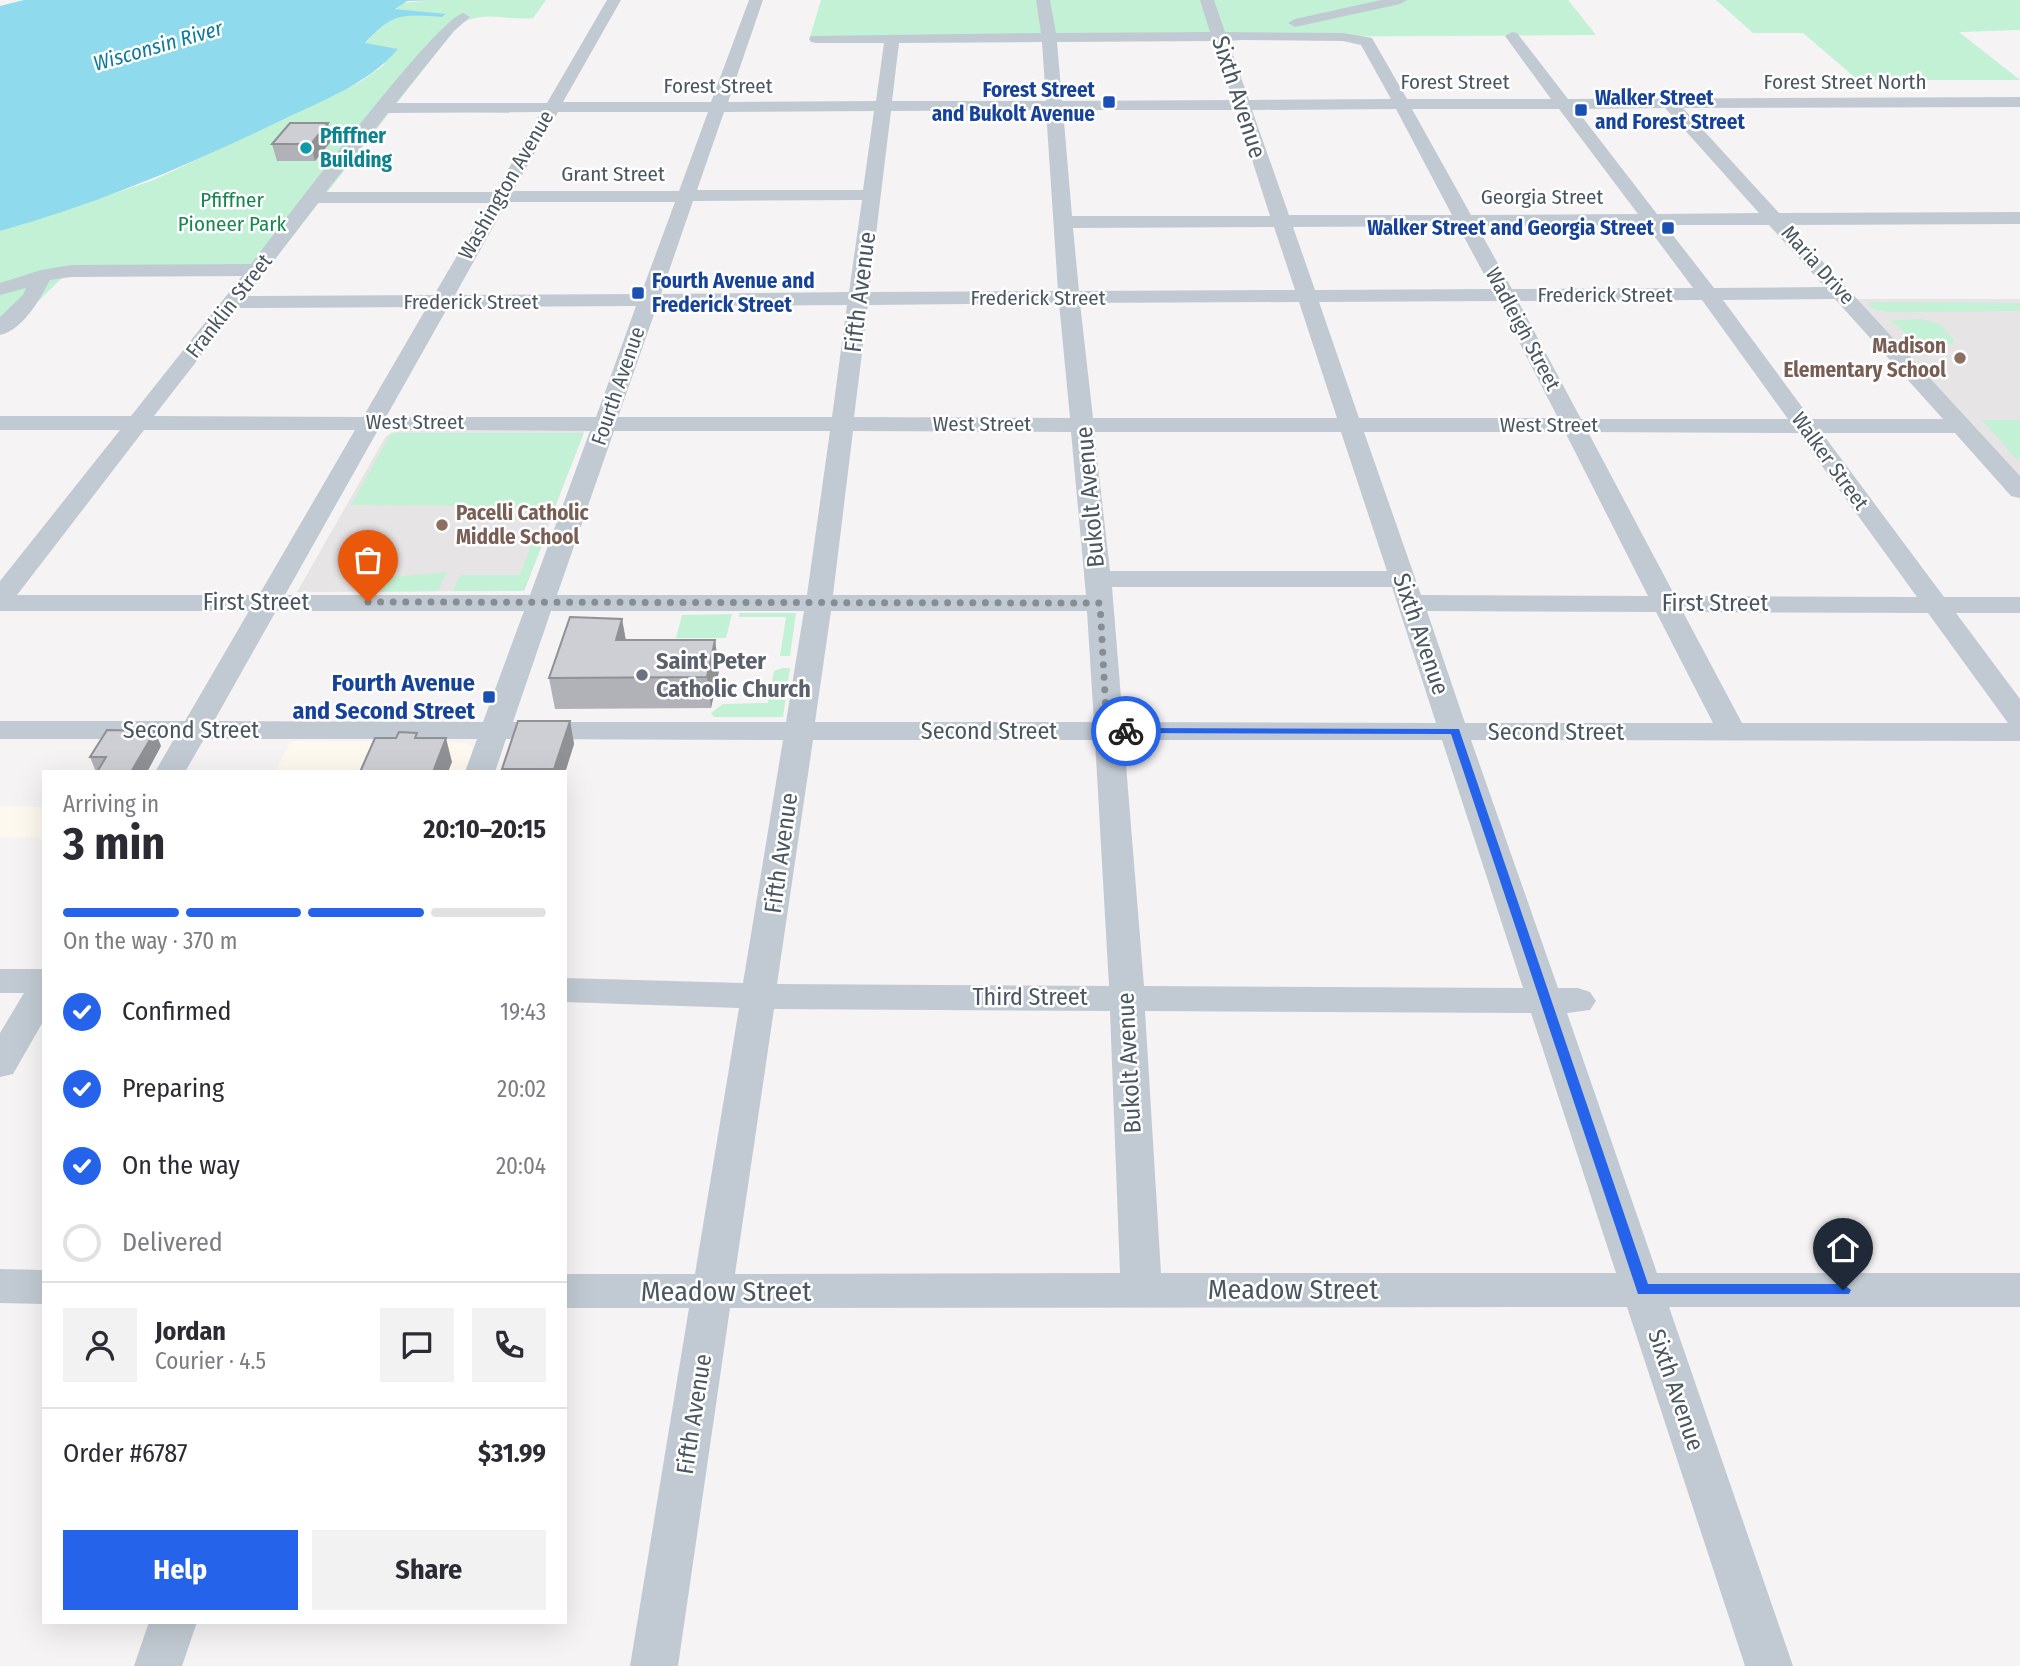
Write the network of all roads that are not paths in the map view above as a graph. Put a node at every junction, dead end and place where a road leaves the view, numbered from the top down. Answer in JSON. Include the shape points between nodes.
{"nodes":[{"id":1,"x":614,"y":0,"type":"edge"},
{"id":2,"x":756,"y":0,"type":"edge"},
{"id":3,"x":1043,"y":0,"type":"edge"},
{"id":4,"x":1207,"y":0,"type":"edge"},
{"id":5,"x":1400,"y":0,"type":"edge"},
{"id":6,"x":463,"y":16,"type":"dead end"},
{"id":7,"x":1230,"y":36,"type":"junction"},
{"id":8,"x":1512,"y":36,"type":"dead end"},
{"id":9,"x":1049,"y":38,"type":"junction"},
{"id":10,"x":816,"y":39,"type":"dead end"},
{"id":11,"x":892,"y":39,"type":"junction"},
{"id":12,"x":2020,"y":102,"type":"edge"},
{"id":13,"x":1400,"y":103,"type":"junction"},
{"id":14,"x":1564,"y":103,"type":"junction"},
{"id":15,"x":1670,"y":103,"type":"junction"},
{"id":16,"x":1241,"y":104,"type":"junction"},
{"id":17,"x":1053,"y":105,"type":"junction"},
{"id":18,"x":882,"y":106,"type":"junction"},
{"id":19,"x":718,"y":107,"type":"junction"},
{"id":20,"x":383,"y":108,"type":"junction"},
{"id":21,"x":550,"y":108,"type":"junction"},
{"id":22,"x":871,"y":195,"type":"junction"},
{"id":23,"x":684,"y":196,"type":"junction"},
{"id":24,"x":500,"y":197,"type":"junction"},
{"id":25,"x":313,"y":198,"type":"junction"},
{"id":26,"x":2020,"y":218,"type":"edge"},
{"id":27,"x":1652,"y":219,"type":"junction"},
{"id":28,"x":1777,"y":219,"type":"junction"},
{"id":29,"x":1465,"y":220,"type":"junction"},
{"id":30,"x":1280,"y":221,"type":"junction"},
{"id":31,"x":1064,"y":222,"type":"junction"},
{"id":32,"x":257,"y":270,"type":"junction"},
{"id":33,"x":41,"y":276,"type":"junction"},
{"id":34,"x":0,"y":289,"type":"edge"},
{"id":35,"x":1843,"y":293,"type":"junction"},
{"id":36,"x":1708,"y":294,"type":"junction"},
{"id":37,"x":1505,"y":295,"type":"junction"},
{"id":38,"x":1305,"y":296,"type":"junction"},
{"id":39,"x":859,"y":299,"type":"junction"},
{"id":40,"x":1069,"y":299,"type":"junction"},
{"id":41,"x":646,"y":301,"type":"junction"},
{"id":42,"x":233,"y":302,"type":"junction"},
{"id":43,"x":439,"y":302,"type":"junction"},
{"id":44,"x":0,"y":330,"type":"edge"},
{"id":45,"x":137,"y":422,"type":"junction"},
{"id":46,"x":370,"y":422,"type":"junction"},
{"id":47,"x":607,"y":422,"type":"junction"},
{"id":48,"x":0,"y":423,"type":"edge"},
{"id":49,"x":844,"y":424,"type":"junction"},
{"id":50,"x":1084,"y":424,"type":"junction"},
{"id":51,"x":1803,"y":424,"type":"junction"},
{"id":52,"x":1352,"y":425,"type":"junction"},
{"id":53,"x":1573,"y":426,"type":"junction"},
{"id":54,"x":1963,"y":426,"type":"junction"},
{"id":55,"x":2020,"y":491,"type":"edge"},
{"id":56,"x":1099,"y":591,"type":"junction"},
{"id":57,"x":1406,"y":591,"type":"junction"},
{"id":58,"x":0,"y":601,"type":"edge"},
{"id":59,"x":542,"y":601,"type":"junction"},
{"id":60,"x":1667,"y":602,"type":"junction"},
{"id":61,"x":268,"y":603,"type":"junction"},
{"id":62,"x":819,"y":603,"type":"junction"},
{"id":63,"x":1938,"y":605,"type":"junction"},
{"id":64,"x":2020,"y":605,"type":"edge"},
{"id":65,"x":2020,"y":719,"type":"edge"},
{"id":66,"x":0,"y":730,"type":"edge"},
{"id":67,"x":194,"y":730,"type":"junction"},
{"id":68,"x":1107,"y":731,"type":"junction"},
{"id":69,"x":1455,"y":731,"type":"junction"},
{"id":70,"x":495,"y":732,"type":"junction"},
{"id":71,"x":798,"y":732,"type":"junction"},
{"id":72,"x":2020,"y":732,"type":"edge"},
{"id":73,"x":1732,"y":733,"type":"junction"},
{"id":74,"x":171,"y":770,"type":"edge"},
{"id":75,"x":481,"y":770,"type":"edge"},
{"id":76,"x":0,"y":981,"type":"edge"},
{"id":77,"x":42,"y":981,"type":"edge"},
{"id":78,"x":567,"y":990,"type":"edge"},
{"id":79,"x":42,"y":993,"type":"edge"},
{"id":80,"x":760,"y":996,"type":"junction"},
{"id":81,"x":1127,"y":998,"type":"junction"},
{"id":82,"x":1544,"y":1001,"type":"junction"},
{"id":83,"x":1578,"y":1001,"type":"dead end"},
{"id":84,"x":0,"y":1065,"type":"edge"},
{"id":85,"x":0,"y":1286,"type":"edge"},
{"id":86,"x":42,"y":1287,"type":"edge"},
{"id":87,"x":1141,"y":1289,"type":"junction"},
{"id":88,"x":1643,"y":1290,"type":"junction"},
{"id":89,"x":2020,"y":1290,"type":"edge"},
{"id":90,"x":567,"y":1291,"type":"edge"},
{"id":91,"x":714,"y":1292,"type":"junction"},
{"id":92,"x":172,"y":1624,"type":"edge"},
{"id":93,"x":158,"y":1666,"type":"edge"},
{"id":94,"x":654,"y":1666,"type":"edge"},
{"id":95,"x":1769,"y":1666,"type":"edge"}],
"edges":[{"from":1,"to":21,"type":"street","name":"Washington Avenue"},
{"from":2,"to":19,"type":"street","name":"Fourth Avenue"},
{"from":3,"to":9,"type":"street","name":"Bukolt Avenue"},
{"from":4,"to":7,"type":"street","name":"Sixth Avenue"},
{"from":5,"to":7,"type":"street"},
{"from":6,"to":20,"type":"street","name":"Franklin Street"},
{"from":7,"to":9,"type":"street"},
{"from":7,"to":13,"type":"street","name":"Wadleigh Street","via":[[1366,40]]},
{"from":7,"to":16,"type":"street","name":"Sixth Avenue"},
{"from":8,"to":14,"type":"street","name":"Walker Street"},
{"from":9,"to":11,"type":"street"},
{"from":9,"to":17,"type":"street","name":"Bukolt Avenue"},
{"from":10,"to":11,"type":"street"},
{"from":11,"to":18,"type":"street","name":"Fifth Avenue"},
{"from":12,"to":15,"type":"street","name":"Forest Street North"},
{"from":13,"to":14,"type":"street","name":"Forest Street"},
{"from":13,"to":16,"type":"street","name":"Forest Street"},
{"from":13,"to":29,"type":"street","name":"Wadleigh Street"},
{"from":14,"to":15,"type":"street","name":"Forest Street"},
{"from":14,"to":27,"type":"street","name":"Walker Street"},
{"from":15,"to":28,"type":"street","name":"Maria Drive"},
{"from":16,"to":17,"type":"street"},
{"from":16,"to":30,"type":"street","name":"Sixth Avenue"},
{"from":17,"to":18,"type":"street","name":"Forest Street"},
{"from":17,"to":31,"type":"street","name":"Bukolt Avenue"},
{"from":18,"to":19,"type":"street","name":"Forest Street"},
{"from":18,"to":22,"type":"street","name":"Fifth Avenue"},
{"from":19,"to":21,"type":"street","name":"Forest Street"},
{"from":19,"to":23,"type":"street","name":"Fourth Avenue"},
{"from":20,"to":21,"type":"street","name":"Forest Street"},
{"from":20,"to":25,"type":"street","name":"Franklin Street"},
{"from":21,"to":24,"type":"street","name":"Washington Avenue"},
{"from":22,"to":23,"type":"street","name":"Grant Street"},
{"from":22,"to":39,"type":"street","name":"Fifth Avenue"},
{"from":23,"to":24,"type":"street","name":"Grant Street"},
{"from":23,"to":41,"type":"street","name":"Fourth Avenue"},
{"from":24,"to":25,"type":"street","name":"Grant Street"},
{"from":24,"to":43,"type":"street","name":"Washington Avenue"},
{"from":25,"to":32,"type":"street","name":"Franklin Street"},
{"from":26,"to":28,"type":"street","name":"Georgia Street"},
{"from":27,"to":28,"type":"street","name":"Georgia Street"},
{"from":27,"to":29,"type":"street","name":"Georgia Street"},
{"from":27,"to":36,"type":"street","name":"Walker Street"},
{"from":28,"to":35,"type":"street","name":"Maria Drive"},
{"from":29,"to":30,"type":"street","name":"Georgia Street"},
{"from":29,"to":37,"type":"street","name":"Wadleigh Street"},
{"from":30,"to":31,"type":"street","name":"Georgia Street"},
{"from":30,"to":38,"type":"street","name":"Sixth Avenue"},
{"from":31,"to":40,"type":"street","name":"Bukolt Avenue"},
{"from":32,"to":33,"type":"street","via":[[71,271]]},
{"from":32,"to":42,"type":"street","name":"Franklin Street"},
{"from":33,"to":34,"type":"street"},
{"from":33,"to":44,"type":"street","via":[[32,297]]},
{"from":35,"to":36,"type":"street","name":"Frederick Street"},
{"from":35,"to":54,"type":"street","name":"Maria Drive"},
{"from":36,"to":37,"type":"street","name":"Frederick Street"},
{"from":36,"to":51,"type":"street","name":"Walker Street"},
{"from":37,"to":38,"type":"street","name":"Frederick Street"},
{"from":37,"to":53,"type":"street","name":"Wadleigh Street"},
{"from":38,"to":40,"type":"street","name":"Frederick Street"},
{"from":38,"to":52,"type":"street","name":"Sixth Avenue"},
{"from":39,"to":40,"type":"street","name":"Frederick Street"},
{"from":39,"to":41,"type":"street","name":"Frederick Street"},
{"from":39,"to":49,"type":"street","name":"Fifth Avenue"},
{"from":40,"to":50,"type":"street","name":"Bukolt Avenue"},
{"from":41,"to":43,"type":"street","name":"Frederick Street"},
{"from":41,"to":47,"type":"street","name":"Fourth Avenue"},
{"from":42,"to":43,"type":"street","name":"Frederick Street"},
{"from":42,"to":45,"type":"street","name":"Franklin Street"},
{"from":43,"to":46,"type":"street","name":"Washington Avenue"},
{"from":45,"to":46,"type":"street","name":"West Street"},
{"from":45,"to":48,"type":"street","name":"West Street"},
{"from":45,"to":58,"type":"street","name":"Franklin Street"},
{"from":46,"to":47,"type":"street","name":"West Street"},
{"from":46,"to":61,"type":"street","name":"Washington Avenue"},
{"from":47,"to":49,"type":"street","name":"West Street"},
{"from":47,"to":59,"type":"street","name":"Fourth Avenue"},
{"from":49,"to":50,"type":"street","name":"West Street"},
{"from":49,"to":62,"type":"street","name":"Fifth Avenue"},
{"from":50,"to":52,"type":"street","name":"West Street"},
{"from":50,"to":56,"type":"street","name":"Bukolt Avenue"},
{"from":51,"to":53,"type":"street","name":"West Street"},
{"from":51,"to":54,"type":"street","name":"West Street"},
{"from":51,"to":63,"type":"street","name":"Walker Street"},
{"from":52,"to":53,"type":"street","name":"West Street"},
{"from":52,"to":57,"type":"street","name":"Sixth Avenue"},
{"from":53,"to":60,"type":"street","name":"Wadleigh Street"},
{"from":54,"to":55,"type":"street","name":"Maria Drive"},
{"from":56,"to":57,"type":"street","name":"First Street"},
{"from":56,"to":62,"type":"street","name":"First Street"},
{"from":56,"to":68,"type":"street","name":"Bukolt Avenue"},
{"from":57,"to":60,"type":"street","name":"First Street"},
{"from":57,"to":69,"type":"street","name":"Sixth Avenue"},
{"from":58,"to":61,"type":"street","name":"First Street"},
{"from":59,"to":61,"type":"street","name":"First Street"},
{"from":59,"to":62,"type":"street","name":"First Street"},
{"from":59,"to":70,"type":"street","name":"Fourth Avenue"},
{"from":60,"to":63,"type":"street","name":"First Street"},
{"from":60,"to":73,"type":"street","name":"Wadleigh Street"},
{"from":61,"to":67,"type":"street","name":"Washington Avenue"},
{"from":62,"to":71,"type":"street","name":"Fifth Avenue"},
{"from":63,"to":64,"type":"street","name":"First Street"},
{"from":63,"to":65,"type":"street","name":"Walker Street"},
{"from":66,"to":67,"type":"street","name":"Second Street"},
{"from":67,"to":70,"type":"street","name":"Second Street"},
{"from":67,"to":74,"type":"street","name":"Washington Avenue"},
{"from":68,"to":69,"type":"street","name":"Second Street"},
{"from":68,"to":71,"type":"street","name":"Second Street"},
{"from":68,"to":81,"type":"street","name":"Bukolt Avenue"},
{"from":69,"to":73,"type":"street","name":"Second Street"},
{"from":69,"to":82,"type":"street","name":"Sixth Avenue"},
{"from":70,"to":71,"type":"street","name":"Second Street"},
{"from":70,"to":75,"type":"street","name":"Fourth Avenue"},
{"from":71,"to":80,"type":"street","name":"Fifth Avenue"},
{"from":72,"to":73,"type":"street","name":"Second Street"},
{"from":76,"to":77,"type":"street"},
{"from":78,"to":80,"type":"street","name":"Third Street"},
{"from":79,"to":84,"type":"street"},
{"from":80,"to":81,"type":"street","name":"Third Street"},
{"from":80,"to":91,"type":"street","name":"Fifth Avenue"},
{"from":81,"to":82,"type":"street","name":"Third Street"},
{"from":81,"to":87,"type":"street","name":"Bukolt Avenue"},
{"from":82,"to":83,"type":"street","name":"Third Street"},
{"from":82,"to":88,"type":"street","name":"Sixth Avenue"},
{"from":85,"to":86,"type":"street"},
{"from":87,"to":88,"type":"street","name":"Meadow Street"},
{"from":87,"to":91,"type":"street","name":"Meadow Street"},
{"from":88,"to":89,"type":"street","name":"Meadow Street"},
{"from":88,"to":95,"type":"street","name":"Sixth Avenue"},
{"from":90,"to":91,"type":"street","name":"Meadow Street"},
{"from":91,"to":94,"type":"street","name":"Fifth Avenue"},
{"from":92,"to":93,"type":"street"}]}
